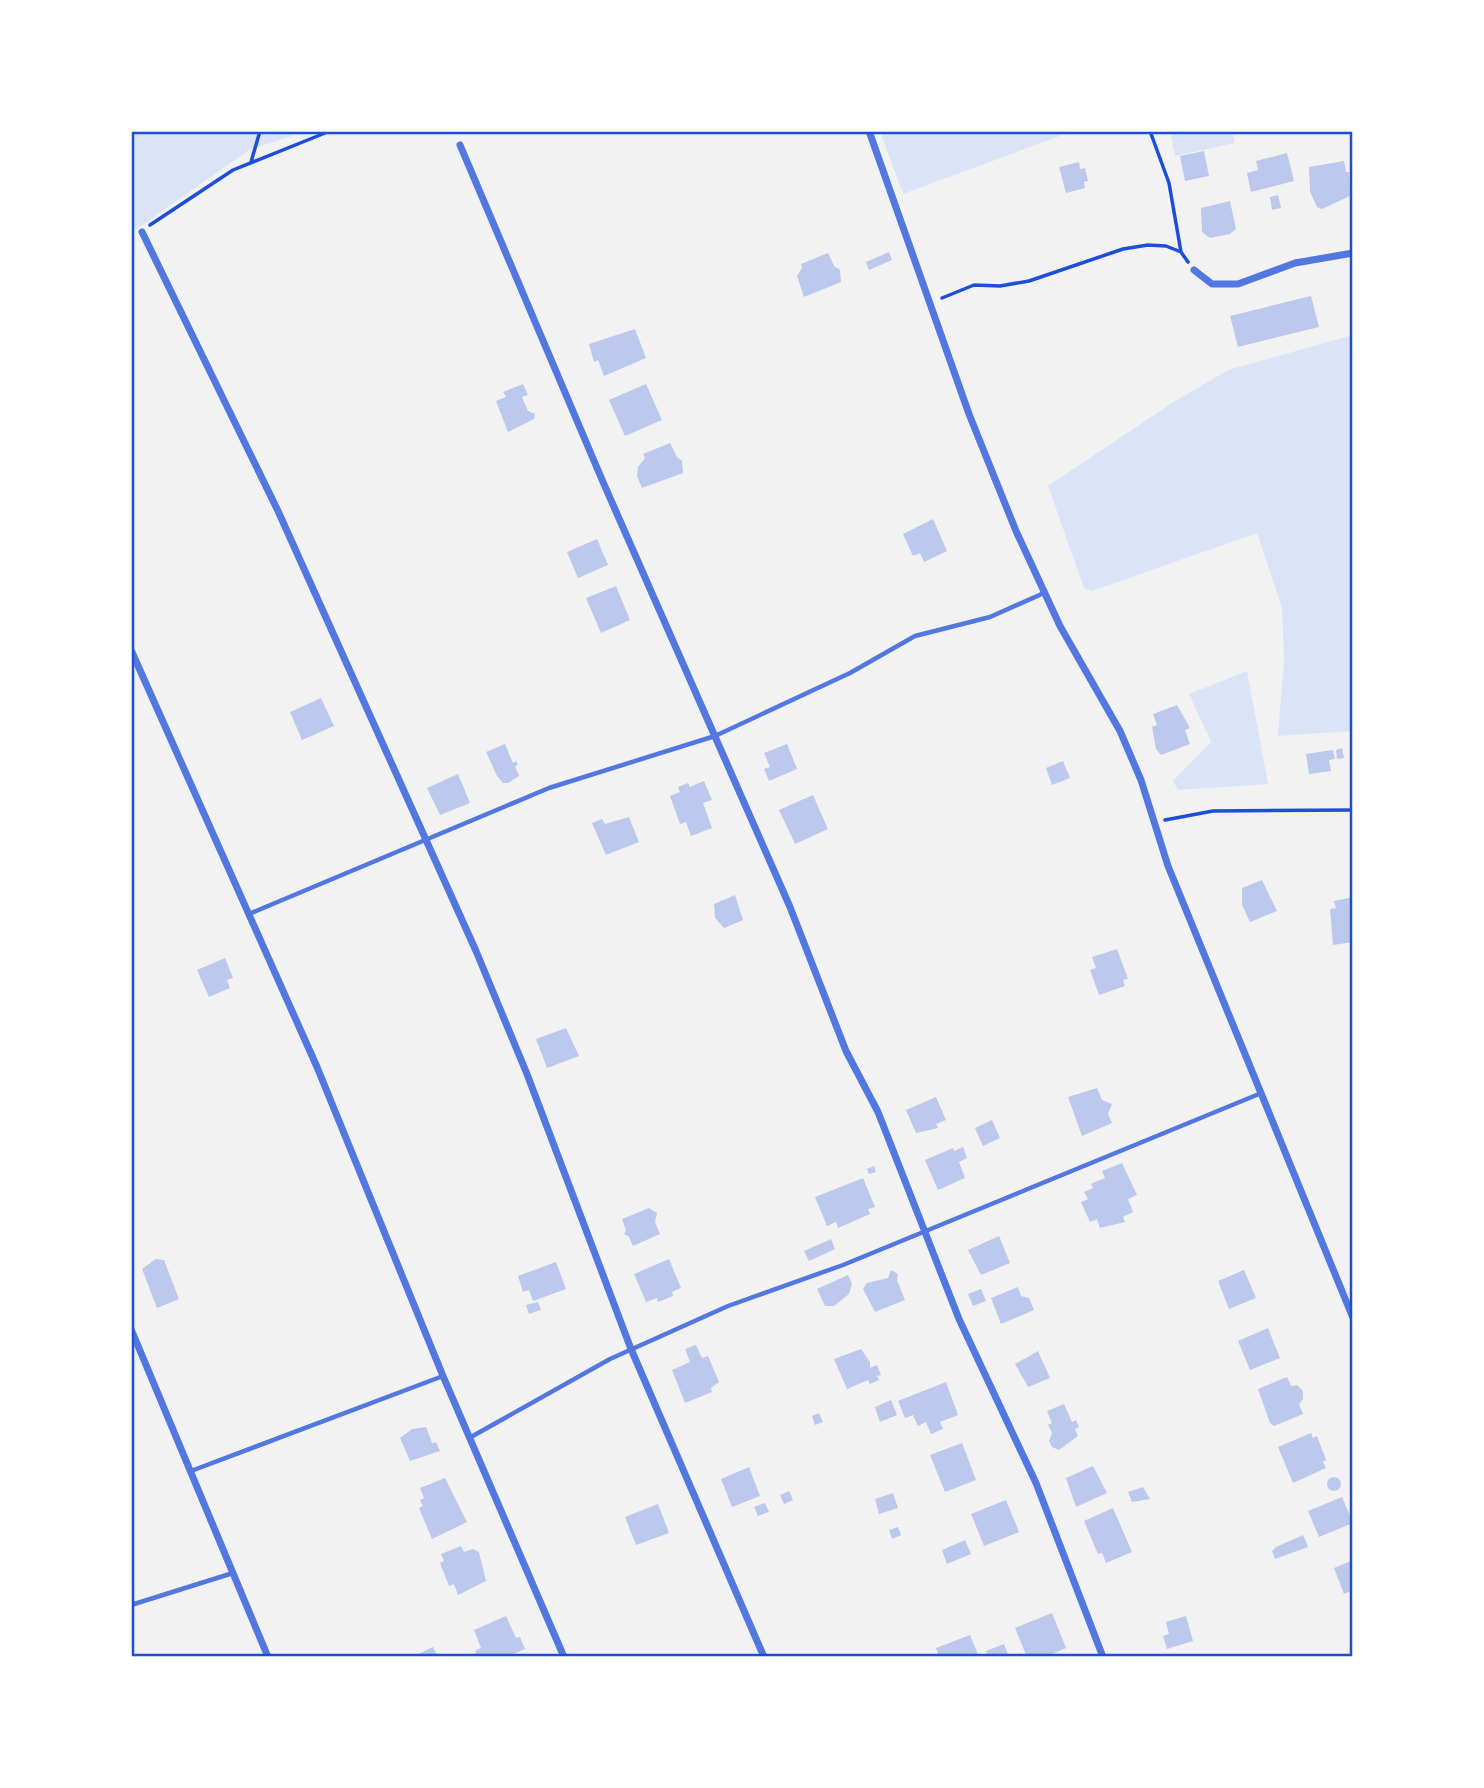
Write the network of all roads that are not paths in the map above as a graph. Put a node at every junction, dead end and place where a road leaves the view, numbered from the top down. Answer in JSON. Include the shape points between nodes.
{"nodes":[{"id":1,"x":869,"y":131,"type":"edge"},
{"id":2,"x":460,"y":145,"type":"dead end"},
{"id":3,"x":142,"y":232,"type":"road end"},
{"id":4,"x":1353,"y":253,"type":"edge"},
{"id":5,"x":1194,"y":270,"type":"road end"},
{"id":6,"x":1044,"y":593,"type":"junction"},
{"id":7,"x":131,"y":650,"type":"edge"},
{"id":8,"x":715,"y":736,"type":"junction"},
{"id":9,"x":426,"y":838,"type":"junction"},
{"id":10,"x":249,"y":914,"type":"junction"},
{"id":11,"x":1259,"y":1094,"type":"junction"},
{"id":12,"x":924,"y":1231,"type":"junction"},
{"id":13,"x":1353,"y":1318,"type":"edge"},
{"id":14,"x":131,"y":1329,"type":"edge"},
{"id":15,"x":631,"y":1349,"type":"junction"},
{"id":16,"x":443,"y":1376,"type":"junction"},
{"id":17,"x":471,"y":1437,"type":"junction"},
{"id":18,"x":190,"y":1472,"type":"junction"},
{"id":19,"x":233,"y":1573,"type":"junction"},
{"id":20,"x":131,"y":1605,"type":"edge"},
{"id":21,"x":268,"y":1657,"type":"edge"},
{"id":22,"x":564,"y":1657,"type":"edge"},
{"id":23,"x":764,"y":1657,"type":"edge"},
{"id":24,"x":1103,"y":1657,"type":"edge"}],
"edges":[{"from":1,"to":6,"type":"street","via":[[969,414]]},
{"from":2,"to":8,"type":"street"},
{"from":3,"to":9,"type":"street","via":[[278,511]]},
{"from":4,"to":5,"type":"street","via":[[1295,263],[1238,284],[1212,284]]},
{"from":6,"to":8,"type":"lane","via":[[990,617],[915,636],[850,673]]},
{"from":6,"to":11,"type":"street","via":[[1120,731]]},
{"from":7,"to":10,"type":"street"},
{"from":8,"to":9,"type":"lane","via":[[549,789]]},
{"from":8,"to":12,"type":"street"},
{"from":9,"to":10,"type":"lane"},
{"from":9,"to":15,"type":"street","via":[[527,1074]]},
{"from":10,"to":16,"type":"street"},
{"from":11,"to":12,"type":"lane"},
{"from":11,"to":13,"type":"street"},
{"from":12,"to":15,"type":"lane","via":[[728,1306]]},
{"from":12,"to":24,"type":"street","via":[[959,1319],[1036,1483]]},
{"from":14,"to":18,"type":"street"},
{"from":15,"to":17,"type":"lane"},
{"from":15,"to":23,"type":"street"},
{"from":16,"to":17,"type":"street"},
{"from":16,"to":18,"type":"lane"},
{"from":17,"to":22,"type":"street"},
{"from":18,"to":19,"type":"street"},
{"from":19,"to":20,"type":"lane"},
{"from":19,"to":21,"type":"street"}]}
